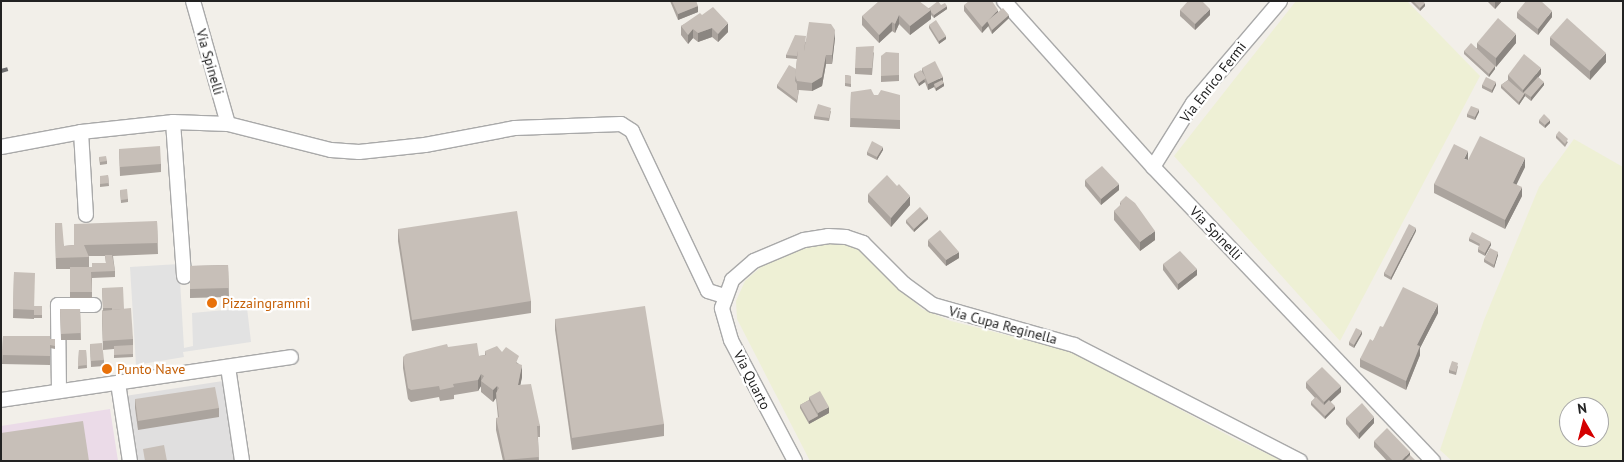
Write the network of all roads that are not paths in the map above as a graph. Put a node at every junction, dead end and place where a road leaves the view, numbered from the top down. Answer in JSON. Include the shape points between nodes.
{"nodes":[{"id":1,"x":193,"y":1,"type":"edge"},
{"id":2,"x":1004,"y":1,"type":"edge"},
{"id":3,"x":1280,"y":1,"type":"edge"},
{"id":4,"x":173,"y":122,"type":"junction"},
{"id":5,"x":228,"y":124,"type":"junction"},
{"id":6,"x":81,"y":132,"type":"junction"},
{"id":7,"x":1,"y":148,"type":"edge"},
{"id":8,"x":1152,"y":167,"type":"junction"},
{"id":9,"x":86,"y":215,"type":"dead end"},
{"id":10,"x":184,"y":277,"type":"dead end"},
{"id":11,"x":724,"y":296,"type":"junction"},
{"id":12,"x":94,"y":305,"type":"dead end"},
{"id":13,"x":291,"y":357,"type":"dead end"},
{"id":14,"x":228,"y":367,"type":"junction"},
{"id":15,"x":118,"y":383,"type":"junction"},
{"id":16,"x":59,"y":391,"type":"junction"},
{"id":17,"x":1,"y":400,"type":"edge"},
{"id":18,"x":130,"y":461,"type":"edge"},
{"id":19,"x":242,"y":461,"type":"edge"},
{"id":20,"x":795,"y":461,"type":"edge"},
{"id":21,"x":1300,"y":461,"type":"edge"},
{"id":22,"x":1433,"y":461,"type":"edge"}],
"edges":[{"from":1,"to":5,"type":"street","name":"Via Spinelli"},
{"from":2,"to":8,"type":"street","name":"Via Spinelli"},
{"from":3,"to":8,"type":"street","name":"Via Enrico Fermi","via":[[1193,103]]},
{"from":4,"to":5,"type":"street"},
{"from":4,"to":6,"type":"street"},
{"from":4,"to":10,"type":"street"},
{"from":5,"to":11,"type":"street","via":[[331,150],[359,152],[424,145],[515,128],[625,125],[632,131],[708,291]]},
{"from":6,"to":7,"type":"street"},
{"from":6,"to":9,"type":"street"},
{"from":8,"to":22,"type":"street","name":"Via Spinelli"},
{"from":11,"to":20,"type":"street","name":"Via Quarto","via":[[723,314],[731,340]]},
{"from":11,"to":21,"type":"street","name":"Via Cupa Reginella","via":[[737,274],[766,255],[804,240],[846,237],[863,243],[904,284],[933,305],[1041,334],[1089,351]]},
{"from":12,"to":16,"type":"street","via":[[58,305]]},
{"from":13,"to":14,"type":"street"},
{"from":14,"to":15,"type":"street"},
{"from":14,"to":19,"type":"street"},
{"from":15,"to":16,"type":"street"},
{"from":15,"to":18,"type":"street"},
{"from":16,"to":17,"type":"street"}]}
